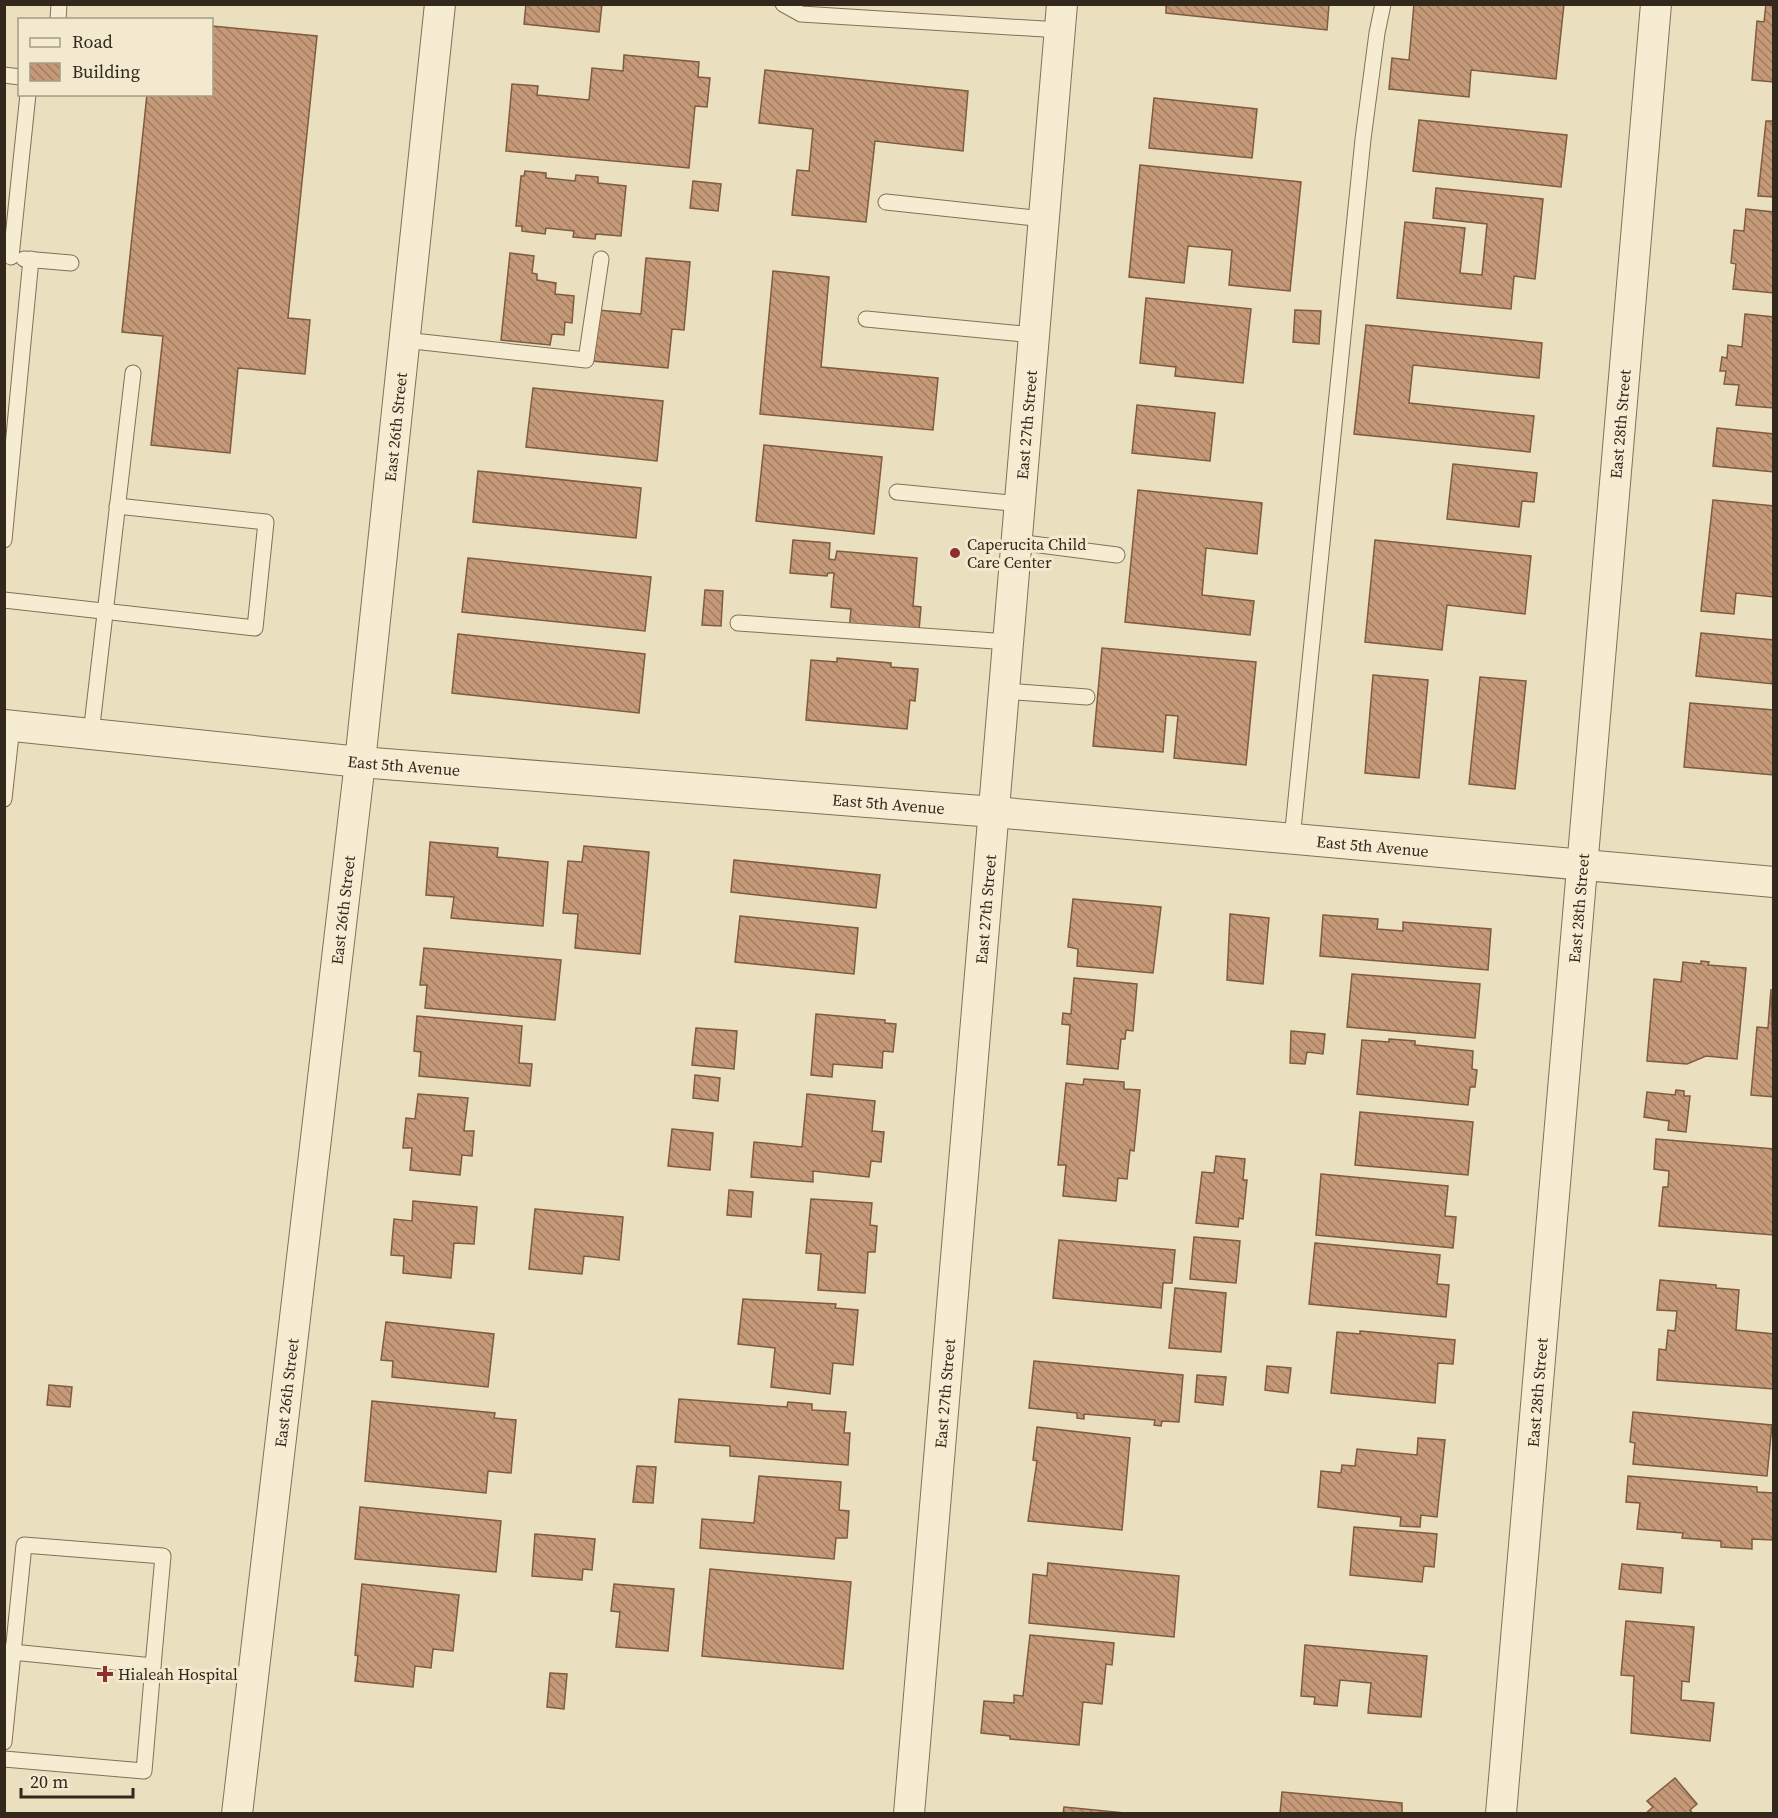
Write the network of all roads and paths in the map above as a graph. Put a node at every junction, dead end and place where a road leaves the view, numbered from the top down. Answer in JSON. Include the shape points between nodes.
{"nodes":[{"id":1,"x":440,"y":4,"type":"edge"},
{"id":2,"x":783,"y":4,"type":"edge"},
{"id":3,"x":1383,"y":4,"type":"edge"},
{"id":4,"x":1656,"y":4,"type":"edge"},
{"id":5,"x":1061,"y":17,"type":"edge"},
{"id":6,"x":28,"y":96,"type":"edge"},
{"id":7,"x":886,"y":202,"type":"dead end"},
{"id":8,"x":1044,"y":219,"type":"junction"},
{"id":9,"x":8,"y":257,"type":"edge"},
{"id":10,"x":31,"y":259,"type":"junction"},
{"id":11,"x":601,"y":259,"type":"dead end"},
{"id":12,"x":71,"y":263,"type":"dead end"},
{"id":13,"x":866,"y":319,"type":"dead end"},
{"id":14,"x":1034,"y":335,"type":"junction"},
{"id":15,"x":404,"y":340,"type":"junction"},
{"id":16,"x":133,"y":373,"type":"dead end"},
{"id":17,"x":897,"y":492,"type":"dead end"},
{"id":18,"x":1021,"y":504,"type":"junction"},
{"id":19,"x":117,"y":506,"type":"junction"},
{"id":20,"x":4,"y":540,"type":"edge"},
{"id":21,"x":1017,"y":542,"type":"junction"},
{"id":22,"x":1117,"y":555,"type":"dead end"},
{"id":23,"x":4,"y":600,"type":"edge"},
{"id":24,"x":105,"y":611,"type":"junction"},
{"id":25,"x":738,"y":623,"type":"dead end"},
{"id":26,"x":1009,"y":642,"type":"junction"},
{"id":27,"x":1004,"y":691,"type":"junction"},
{"id":28,"x":1087,"y":697,"type":"dead end"},
{"id":29,"x":8,"y":726,"type":"edge"},
{"id":30,"x":91,"y":734,"type":"junction"},
{"id":31,"x":360,"y":762,"type":"junction"},
{"id":32,"x":4,"y":799,"type":"edge"},
{"id":33,"x":994,"y":812,"type":"junction"},
{"id":34,"x":1292,"y":839,"type":"junction"},
{"id":35,"x":1584,"y":865,"type":"junction"},
{"id":36,"x":1773,"y":882,"type":"edge"},
{"id":37,"x":8,"y":1652,"type":"edge"},
{"id":38,"x":153,"y":1666,"type":"junction"},
{"id":39,"x":4,"y":1742,"type":"edge"},
{"id":40,"x":4,"y":1759,"type":"edge"},
{"id":41,"x":237,"y":1814,"type":"edge"},
{"id":42,"x":909,"y":1814,"type":"edge"},
{"id":43,"x":1501,"y":1814,"type":"edge"}],
"edges":[{"from":1,"to":15,"type":"street","name":"East 26th Street"},
{"from":2,"to":5,"type":"lane","via":[[801,14]]},
{"from":3,"to":34,"type":"lane","via":[[1363,139]]},
{"from":4,"to":35,"type":"street","name":"East 28th Street"},
{"from":5,"to":8,"type":"street","name":"East 27th Street"},
{"from":6,"to":9,"type":"lane"},
{"from":7,"to":8,"type":"lane"},
{"from":8,"to":14,"type":"street","name":"East 27th Street"},
{"from":9,"to":10,"type":"lane"},
{"from":10,"to":12,"type":"lane"},
{"from":10,"to":20,"type":"lane"},
{"from":11,"to":15,"type":"lane","via":[[586,360]]},
{"from":13,"to":14,"type":"lane"},
{"from":14,"to":18,"type":"street","name":"East 27th Street"},
{"from":15,"to":31,"type":"street","name":"East 26th Street"},
{"from":16,"to":19,"type":"lane"},
{"from":17,"to":18,"type":"lane"},
{"from":18,"to":21,"type":"street","name":"East 27th Street"},
{"from":19,"to":24,"type":"lane"},
{"from":19,"to":24,"type":"lane","via":[[266,522],[255,628]]},
{"from":21,"to":22,"type":"lane"},
{"from":21,"to":26,"type":"street","name":"East 27th Street"},
{"from":23,"to":24,"type":"lane"},
{"from":24,"to":30,"type":"lane"},
{"from":25,"to":26,"type":"lane"},
{"from":26,"to":27,"type":"street","name":"East 27th Street"},
{"from":27,"to":28,"type":"lane"},
{"from":27,"to":33,"type":"street","name":"East 27th Street"},
{"from":29,"to":30,"type":"street","name":"East 5th Avenue"},
{"from":29,"to":32,"type":"lane"},
{"from":30,"to":31,"type":"street","name":"East 5th Avenue"},
{"from":31,"to":33,"type":"street","name":"East 5th Avenue"},
{"from":31,"to":41,"type":"street","name":"East 26th Street"},
{"from":33,"to":34,"type":"street","name":"East 5th Avenue"},
{"from":33,"to":42,"type":"street","name":"East 27th Street"},
{"from":34,"to":35,"type":"street","name":"East 5th Avenue"},
{"from":35,"to":36,"type":"street","name":"East 5th Avenue"},
{"from":35,"to":43,"type":"street","name":"East 28th Street"},
{"from":37,"to":38,"type":"lane"},
{"from":37,"to":38,"type":"lane","via":[[24,1545],[163,1556]]},
{"from":37,"to":39,"type":"lane"},
{"from":38,"to":40,"type":"lane","via":[[144,1771]]}]}
